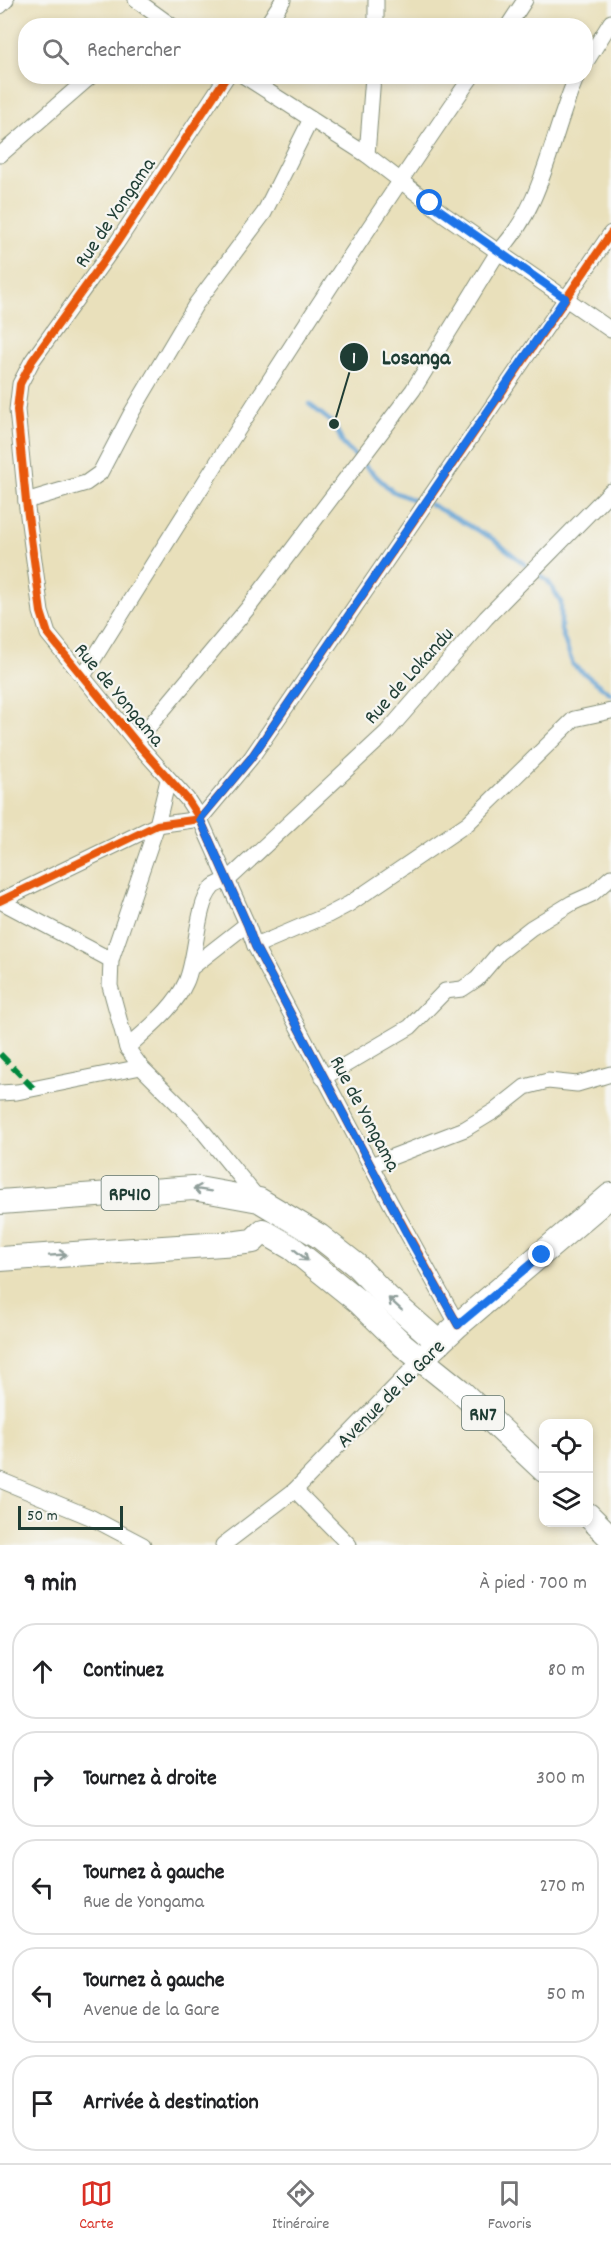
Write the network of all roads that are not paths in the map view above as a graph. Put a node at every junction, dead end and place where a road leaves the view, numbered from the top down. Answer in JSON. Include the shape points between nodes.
{"nodes":[{"id":1,"x":6,"y":0,"type":"edge"},
{"id":2,"x":283,"y":0,"type":"edge"},
{"id":3,"x":376,"y":0,"type":"edge"},
{"id":4,"x":525,"y":0,"type":"edge"},
{"id":5,"x":0,"y":6,"type":"edge"},
{"id":6,"x":271,"y":18,"type":"edge"},
{"id":7,"x":376,"y":18,"type":"edge"},
{"id":8,"x":513,"y":18,"type":"edge"},
{"id":9,"x":611,"y":22,"type":"edge"},
{"id":10,"x":593,"y":50,"type":"edge"},
{"id":11,"x":82,"y":84,"type":"edge"},
{"id":12,"x":222,"y":84,"type":"edge"},
{"id":13,"x":256,"y":84,"type":"edge"},
{"id":14,"x":372,"y":84,"type":"edge"},
{"id":15,"x":466,"y":84,"type":"edge"},
{"id":16,"x":573,"y":84,"type":"edge"},
{"id":17,"x":310,"y":119,"type":"junction"},
{"id":18,"x":0,"y":154,"type":"edge"},
{"id":19,"x":367,"y":155,"type":"junction"},
{"id":20,"x":400,"y":180,"type":"junction"},
{"id":21,"x":611,"y":233,"type":"edge"},
{"id":22,"x":498,"y":252,"type":"junction"},
{"id":23,"x":565,"y":298,"type":"junction"},
{"id":24,"x":611,"y":330,"type":"edge"},
{"id":25,"x":611,"y":491,"type":"edge"},
{"id":26,"x":26,"y":501,"type":"junction"},
{"id":27,"x":83,"y":676,"type":"junction"},
{"id":28,"x":611,"y":711,"type":"edge"},
{"id":29,"x":136,"y":742,"type":"junction"},
{"id":30,"x":168,"y":780,"type":"junction"},
{"id":31,"x":200,"y":819,"type":"junction"},
{"id":32,"x":157,"y":825,"type":"junction"},
{"id":33,"x":611,"y":877,"type":"edge"},
{"id":34,"x":228,"y":880,"type":"junction"},
{"id":35,"x":0,"y":901,"type":"edge"},
{"id":36,"x":247,"y":924,"type":"junction"},
{"id":37,"x":255,"y":946,"type":"junction"},
{"id":38,"x":111,"y":960,"type":"junction"},
{"id":39,"x":192,"y":967,"type":"junction"},
{"id":40,"x":128,"y":1048,"type":"junction"},
{"id":41,"x":141,"y":1067,"type":"junction"},
{"id":42,"x":611,"y":1074,"type":"edge"},
{"id":43,"x":323,"y":1078,"type":"junction"},
{"id":44,"x":0,"y":1093,"type":"edge"},
{"id":45,"x":371,"y":1165,"type":"junction"},
{"id":46,"x":611,"y":1195,"type":"edge"},
{"id":47,"x":259,"y":1200,"type":"junction"},
{"id":48,"x":0,"y":1202,"type":"edge"},
{"id":49,"x":263,"y":1231,"type":"junction"},
{"id":50,"x":0,"y":1259,"type":"edge"},
{"id":51,"x":458,"y":1325,"type":"junction"},
{"id":52,"x":430,"y":1351,"type":"junction"},
{"id":53,"x":539,"y":1466,"type":"edge"},
{"id":54,"x":0,"y":1480,"type":"edge"},
{"id":55,"x":295,"y":1490,"type":"junction"},
{"id":56,"x":593,"y":1520,"type":"edge"},
{"id":57,"x":611,"y":1538,"type":"edge"},
{"id":58,"x":143,"y":1545,"type":"edge"},
{"id":59,"x":223,"y":1545,"type":"edge"},
{"id":60,"x":349,"y":1545,"type":"edge"}],
"edges":[{"from":1,"to":5,"type":"street"},
{"from":2,"to":6,"type":"street"},
{"from":3,"to":7,"type":"street"},
{"from":4,"to":8,"type":"street"},
{"from":9,"to":10,"type":"street"},
{"from":11,"to":18,"type":"street"},
{"from":12,"to":26,"type":"street","name":"Rue de Yongama","via":[[20,384],[17,410]]},
{"from":13,"to":17,"type":"street"},
{"from":14,"to":19,"type":"street"},
{"from":15,"to":20,"type":"street"},
{"from":16,"to":22,"type":"street","via":[[534,194],[516,232]]},
{"from":17,"to":19,"type":"street"},
{"from":17,"to":26,"type":"street","via":[[264,213],[196,304],[100,473],[86,483]]},
{"from":19,"to":20,"type":"street"},
{"from":20,"to":22,"type":"street"},
{"from":20,"to":27,"type":"street","via":[[312,312]]},
{"from":21,"to":23,"type":"street"},
{"from":22,"to":23,"type":"street"},
{"from":22,"to":29,"type":"street","via":[[413,390],[248,608]]},
{"from":23,"to":24,"type":"street"},
{"from":23,"to":31,"type":"street","via":[[251,758]]},
{"from":25,"to":34,"type":"street","name":"Rue de Lokandu","via":[[486,618],[387,732]]},
{"from":26,"to":27,"type":"street","name":"Rue de Yongama","via":[[41,612],[48,634]]},
{"from":27,"to":29,"type":"street","name":"Rue de Yongama"},
{"from":28,"to":37,"type":"street","via":[[574,719],[468,823],[349,904]]},
{"from":29,"to":30,"type":"street","name":"Rue de Yongama"},
{"from":30,"to":31,"type":"street","name":"Rue de Yongama"},
{"from":30,"to":32,"type":"street"},
{"from":31,"to":32,"type":"street"},
{"from":31,"to":34,"type":"street","name":"Rue de Yongama"},
{"from":32,"to":35,"type":"street"},
{"from":32,"to":38,"type":"street"},
{"from":33,"to":43,"type":"street","via":[[592,894],[564,908],[499,953],[477,979],[462,989],[446,991],[410,1027]]},
{"from":34,"to":36,"type":"street","name":"Rue de Yongama"},
{"from":34,"to":39,"type":"street","name":"Rue de Lokandu","via":[[212,887],[207,896]]},
{"from":35,"to":38,"type":"street"},
{"from":36,"to":37,"type":"street","name":"Rue de Yongama"},
{"from":36,"to":39,"type":"street"},
{"from":37,"to":43,"type":"street","name":"Rue de Yongama"},
{"from":38,"to":40,"type":"street","via":[[110,986]]},
{"from":39,"to":40,"type":"street","via":[[176,999]]},
{"from":40,"to":41,"type":"street"},
{"from":41,"to":44,"type":"street"},
{"from":41,"to":47,"type":"street","via":[[193,1119]]},
{"from":42,"to":45,"type":"street","via":[[576,1084],[549,1081],[525,1088],[465,1129]]},
{"from":43,"to":45,"type":"street","name":"Rue de Yongama"},
{"from":45,"to":51,"type":"street","name":"Rue de Yongama"},
{"from":46,"to":51,"type":"main road","name":"Avenue de la Gare"},
{"from":47,"to":48,"type":"main road","number":"RP410","one_way":true,"via":[[193,1188]]},
{"from":47,"to":49,"type":"street","via":[[270,1220]]},
{"from":52,"to":47,"type":"main road","number":"RP410","one_way":true,"via":[[356,1265],[319,1236]]},
{"from":50,"to":49,"type":"main road","one_way":true,"via":[[237,1243],[253,1240]]},
{"from":49,"to":52,"type":"main road","one_way":true,"via":[[292,1248],[403,1345]]},
{"from":51,"to":52,"type":"main road","name":"Avenue de la Gare"},
{"from":52,"to":53,"type":"main road","number":"RN7","via":[[459,1390]]},
{"from":52,"to":55,"type":"street","name":"Avenue de la Gare"},
{"from":54,"to":58,"type":"street","via":[[90,1517]]},
{"from":55,"to":59,"type":"street","name":"Avenue de la Gare"},
{"from":55,"to":60,"type":"street"},
{"from":56,"to":57,"type":"main road"}]}
